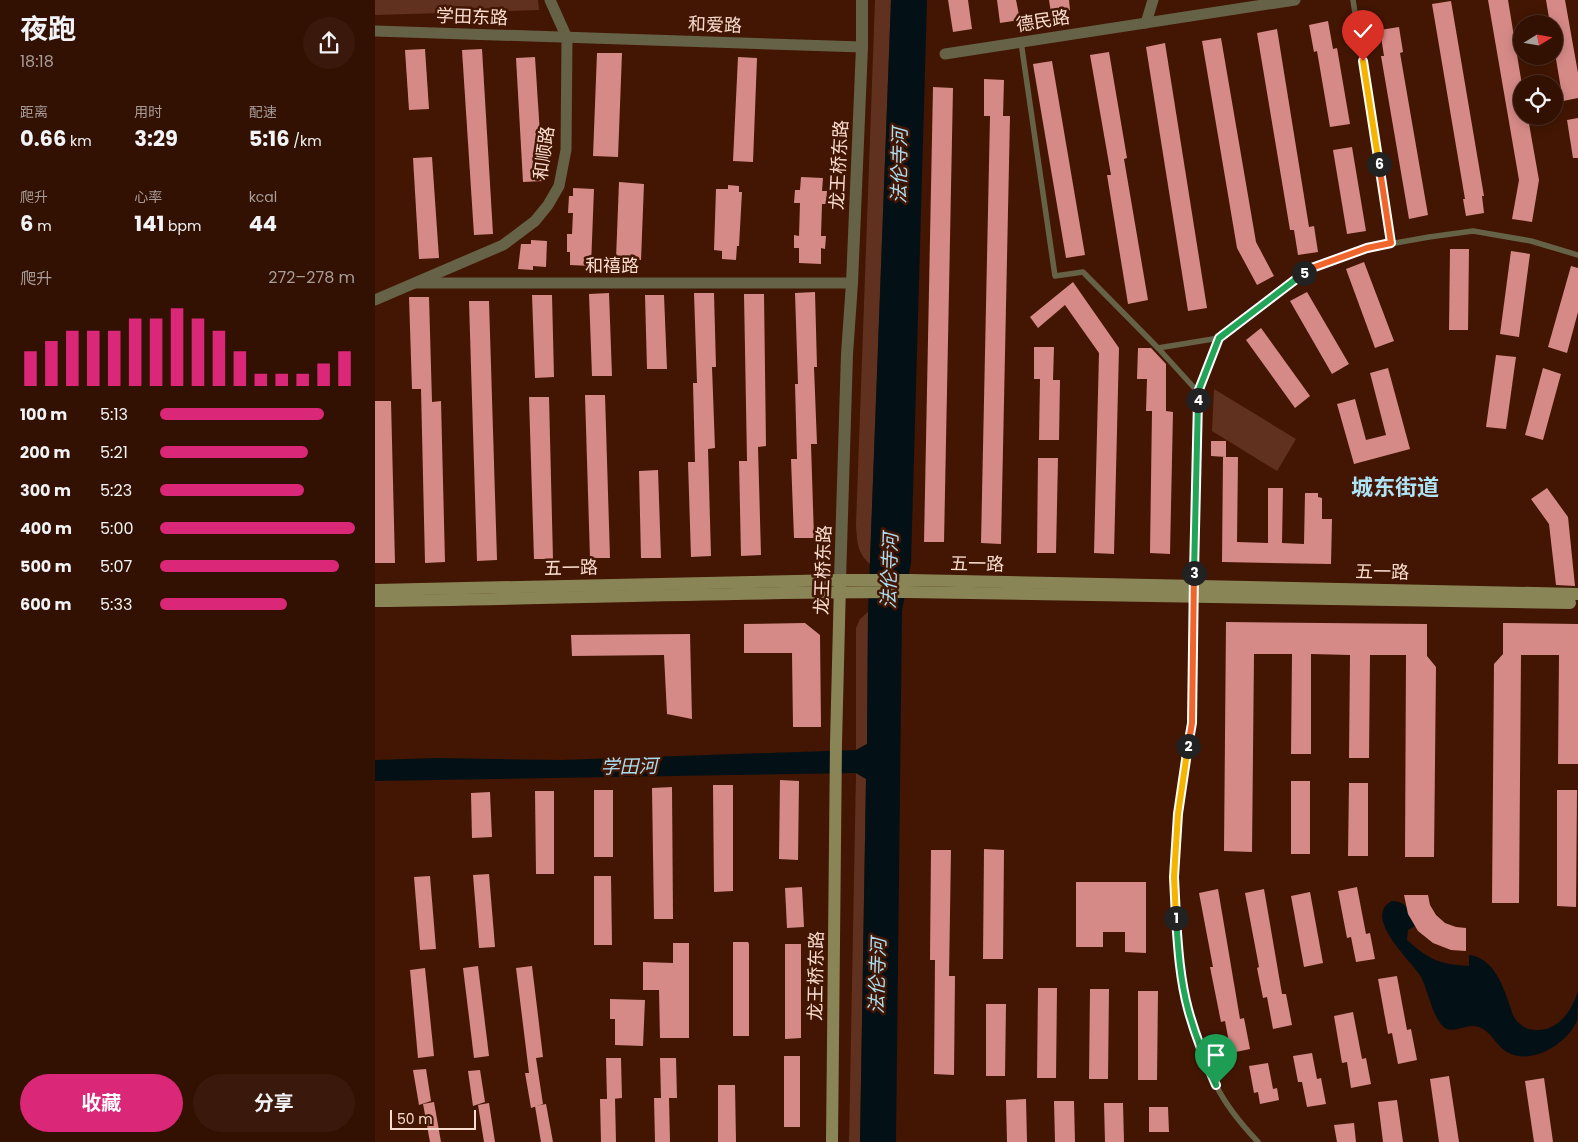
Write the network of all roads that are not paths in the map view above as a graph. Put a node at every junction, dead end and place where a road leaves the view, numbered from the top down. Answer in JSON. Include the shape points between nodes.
{"nodes":[{"id":1,"x":550,"y":0,"type":"edge"},
{"id":2,"x":862,"y":0,"type":"edge"},
{"id":3,"x":1153,"y":0,"type":"edge"},
{"id":4,"x":1295,"y":0,"type":"edge"},
{"id":5,"x":1353,"y":0,"type":"edge"},
{"id":6,"x":1146,"y":23,"type":"junction"},
{"id":7,"x":375,"y":30,"type":"edge"},
{"id":8,"x":567,"y":38,"type":"junction"},
{"id":9,"x":1021,"y":42,"type":"junction"},
{"id":10,"x":862,"y":47,"type":"junction"},
{"id":11,"x":945,"y":54,"type":"dead end"},
{"id":12,"x":1391,"y":243,"type":"junction"},
{"id":13,"x":1578,"y":255,"type":"edge"},
{"id":14,"x":415,"y":283,"type":"junction"},
{"id":15,"x":852,"y":283,"type":"junction"},
{"id":16,"x":375,"y":300,"type":"edge"},
{"id":17,"x":1219,"y":338,"type":"junction"},
{"id":18,"x":1158,"y":348,"type":"junction"},
{"id":19,"x":1198,"y":392,"type":"junction"},
{"id":20,"x":840,"y":586,"type":"junction"},
{"id":21,"x":375,"y":590,"type":"edge"},
{"id":22,"x":1194,"y":591,"type":"junction"},
{"id":23,"x":1578,"y":594,"type":"edge"},
{"id":24,"x":375,"y":601,"type":"edge"},
{"id":25,"x":1578,"y":603,"type":"edge"},
{"id":26,"x":832,"y":1142,"type":"edge"},
{"id":27,"x":1259,"y":1142,"type":"edge"}],
"edges":[{"from":1,"to":8,"type":"street"},
{"from":2,"to":10,"type":"street","name":"龙王桥东路"},
{"from":3,"to":6,"type":"street"},
{"from":4,"to":6,"type":"street","name":"德民路"},
{"from":5,"to":12,"type":"lane"},
{"from":6,"to":9,"type":"street","name":"德民路"},
{"from":7,"to":8,"type":"street","name":"学田东路"},
{"from":8,"to":10,"type":"street","name":"和爱路"},
{"from":8,"to":14,"type":"street","name":"和顺路","via":[[566,150],[559,186],[548,205],[535,222],[503,245]]},
{"from":9,"to":11,"type":"street","name":"德民路"},
{"from":9,"to":18,"type":"lane","via":[[1055,276],[1083,272]]},
{"from":10,"to":15,"type":"street","name":"龙王桥东路"},
{"from":12,"to":13,"type":"lane","via":[[1473,232],[1531,241]]},
{"from":12,"to":17,"type":"lane","via":[[1309,269]]},
{"from":14,"to":15,"type":"street","name":"和禧路"},
{"from":14,"to":16,"type":"street","name":"和禧路"},
{"from":15,"to":20,"type":"street","name":"龙王桥东路"},
{"from":17,"to":18,"type":"lane"},
{"from":17,"to":19,"type":"lane"},
{"from":18,"to":19,"type":"lane"},
{"from":19,"to":22,"type":"lane"},
{"from":20,"to":21,"type":"main road","name":"五一路"},
{"from":20,"to":22,"type":"main road","name":"五一路"},
{"from":20,"to":24,"type":"main road","name":"五一路","via":[[521,600]]},
{"from":20,"to":26,"type":"main road","name":"龙王桥东路","via":[[835,743]]},
{"from":22,"to":23,"type":"main road","name":"五一路"},
{"from":22,"to":25,"type":"main road","name":"五一路"},
{"from":22,"to":27,"type":"lane","via":[[1192,723],[1178,814],[1174,877],[1178,954],[1199,1046],[1216,1085],[1234,1114]]}]}
